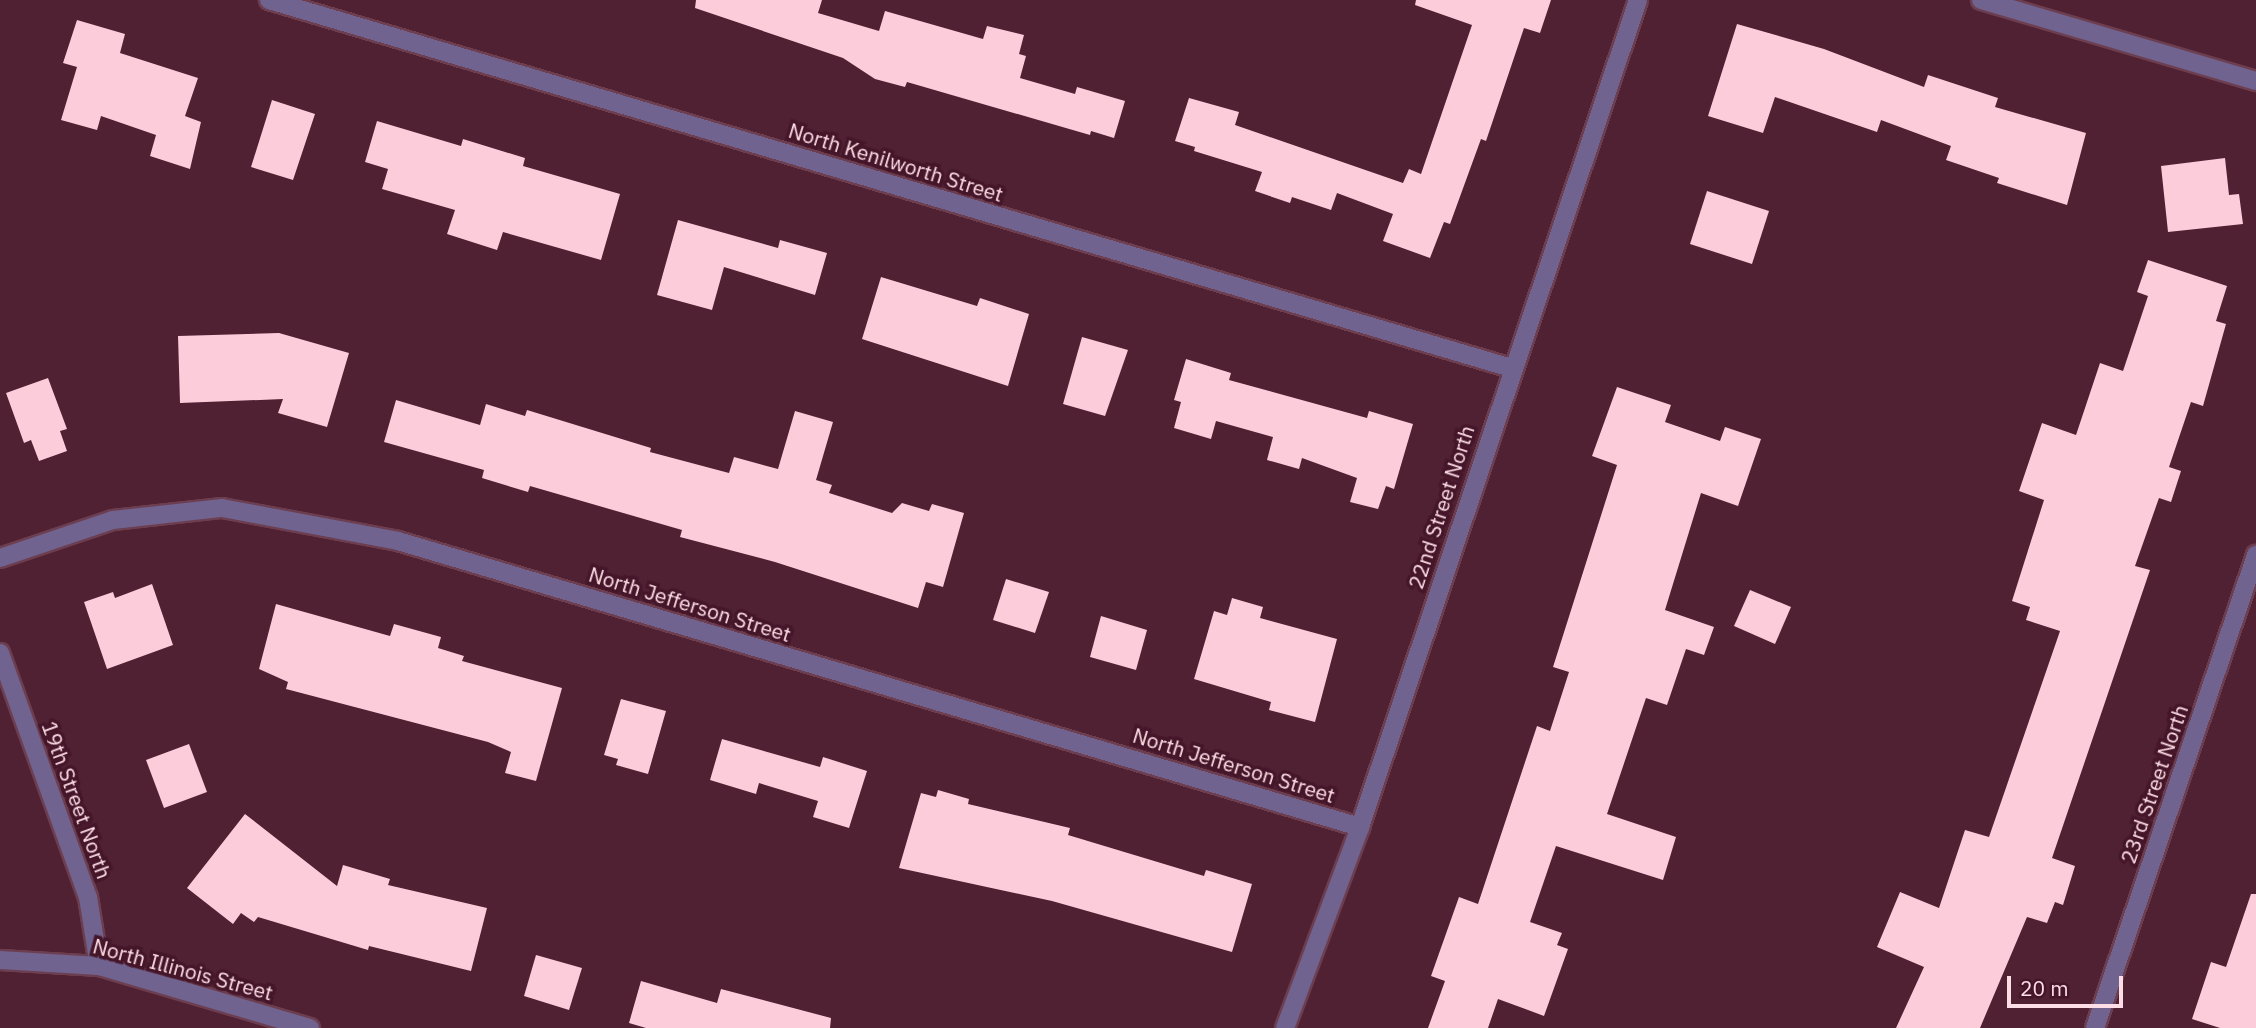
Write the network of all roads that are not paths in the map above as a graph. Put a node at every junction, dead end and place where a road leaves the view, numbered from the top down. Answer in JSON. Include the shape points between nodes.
{"nodes":[{"id":1,"x":269,"y":0,"type":"edge"},
{"id":2,"x":1638,"y":0,"type":"edge"},
{"id":3,"x":1981,"y":0,"type":"edge"},
{"id":4,"x":2256,"y":80,"type":"edge"},
{"id":5,"x":1511,"y":368,"type":"junction"},
{"id":6,"x":2256,"y":555,"type":"edge"},
{"id":7,"x":0,"y":558,"type":"edge"},
{"id":8,"x":0,"y":653,"type":"edge"},
{"id":9,"x":1360,"y":827,"type":"junction"},
{"id":10,"x":0,"y":960,"type":"edge"},
{"id":11,"x":99,"y":966,"type":"junction"},
{"id":12,"x":310,"y":1028,"type":"edge"},
{"id":13,"x":1285,"y":1028,"type":"edge"},
{"id":14,"x":2095,"y":1028,"type":"edge"}],
"edges":[{"from":1,"to":5,"type":"street","name":"North Kenilworth Street"},
{"from":2,"to":5,"type":"street","name":"22nd Street North"},
{"from":3,"to":4,"type":"street"},
{"from":5,"to":9,"type":"street","name":"22nd Street North"},
{"from":6,"to":14,"type":"street","name":"23rd Street North"},
{"from":7,"to":9,"type":"street","name":"North Jefferson Street","via":[[113,520],[222,508],[398,541]]},
{"from":8,"to":11,"type":"street","name":"19th Street North","via":[[88,897]]},
{"from":9,"to":13,"type":"street","name":"22nd Street North"},
{"from":10,"to":11,"type":"street","name":"North Illinois Street"},
{"from":11,"to":12,"type":"street","name":"North Illinois Street"}]}
